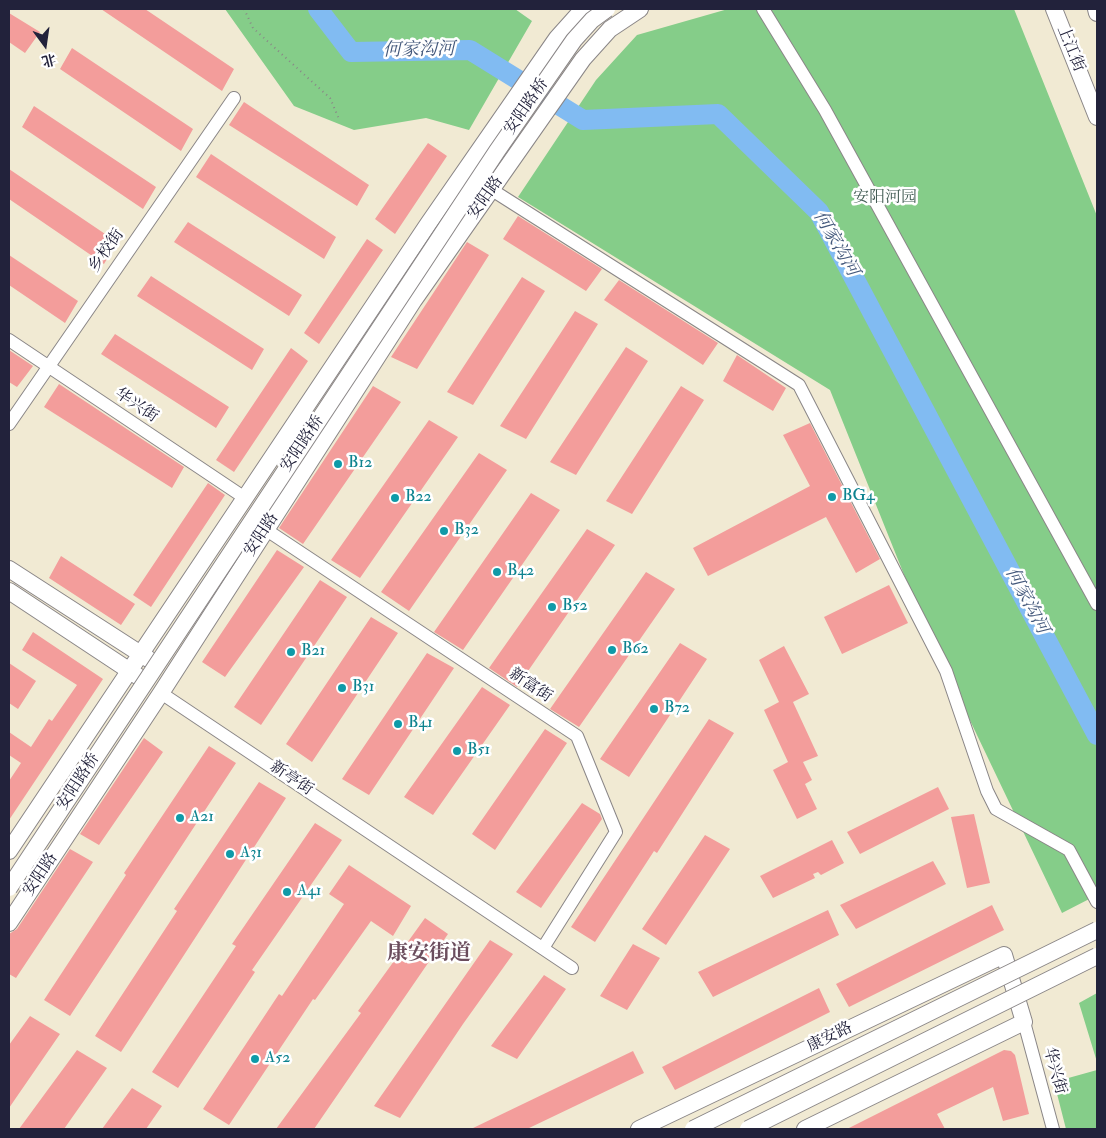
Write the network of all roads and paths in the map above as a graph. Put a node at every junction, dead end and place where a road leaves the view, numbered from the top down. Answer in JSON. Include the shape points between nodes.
{"nodes":[{"id":1,"x":244,"y":9,"type":"edge"},
{"id":2,"x":583,"y":9,"type":"edge"},
{"id":3,"x":607,"y":9,"type":"edge"},
{"id":4,"x":640,"y":9,"type":"edge"},
{"id":5,"x":763,"y":9,"type":"edge"},
{"id":6,"x":1054,"y":9,"type":"edge"},
{"id":7,"x":1096,"y":9,"type":"edge"},
{"id":8,"x":1097,"y":13,"type":"edge"},
{"id":9,"x":234,"y":98,"type":"dead end"},
{"id":10,"x":1097,"y":117,"type":"edge"},
{"id":11,"x":339,"y":119,"type":"dead end"},
{"id":12,"x":492,"y":190,"type":"junction"},
{"id":13,"x":9,"y":340,"type":"edge"},
{"id":14,"x":48,"y":366,"type":"junction"},
{"id":15,"x":9,"y":424,"type":"edge"},
{"id":16,"x":245,"y":498,"type":"junction"},
{"id":17,"x":265,"y":529,"type":"junction"},
{"id":18,"x":9,"y":570,"type":"edge"},
{"id":19,"x":9,"y":591,"type":"edge"},
{"id":20,"x":1097,"y":604,"type":"edge"},
{"id":21,"x":142,"y":654,"type":"junction"},
{"id":22,"x":131,"y":670,"type":"junction"},
{"id":23,"x":172,"y":676,"type":"junction"},
{"id":24,"x":161,"y":693,"type":"junction"},
{"id":25,"x":9,"y":851,"type":"edge"},
{"id":26,"x":9,"y":880,"type":"edge"},
{"id":27,"x":9,"y":888,"type":"edge"},
{"id":28,"x":29,"y":893,"type":"junction"},
{"id":29,"x":1097,"y":902,"type":"edge"},
{"id":30,"x":9,"y":923,"type":"edge"},
{"id":31,"x":1097,"y":930,"type":"edge"},
{"id":32,"x":543,"y":948,"type":"junction"},
{"id":33,"x":1097,"y":956,"type":"edge"},
{"id":34,"x":572,"y":968,"type":"dead end"},
{"id":35,"x":1024,"y":1022,"type":"junction"},
{"id":36,"x":639,"y":1129,"type":"edge"},
{"id":37,"x":693,"y":1129,"type":"edge"},
{"id":38,"x":748,"y":1129,"type":"edge"},
{"id":39,"x":805,"y":1129,"type":"edge"},
{"id":40,"x":1052,"y":1129,"type":"edge"}],
"edges":[{"from":1,"to":11,"type":"path","via":[[253,28],[330,98]]},
{"from":2,"to":16,"type":"main road","name":"安阳路","via":[[557,38],[428,224]]},
{"from":3,"to":27,"type":"main road","name":"安阳路桥","bridge":true,"via":[[574,40],[497,151]]},
{"from":4,"to":12,"type":"main road","name":"安阳路","via":[[610,29],[583,59]]},
{"from":5,"to":20,"type":"street","via":[[825,110]]},
{"from":6,"to":10,"type":"main road","name":"上江街"},
{"from":7,"to":8,"type":"main road"},
{"from":9,"to":14,"type":"street","name":"乡校街"},
{"from":12,"to":17,"type":"main road","name":"安阳路","via":[[414,300]]},
{"from":12,"to":29,"type":"street","via":[[799,385],[946,671],[987,792],[996,809],[1069,850]]},
{"from":13,"to":14,"type":"street","name":"华兴街"},
{"from":14,"to":15,"type":"street","name":"乡校街"},
{"from":14,"to":16,"type":"street","name":"华兴街"},
{"from":16,"to":21,"type":"main road","name":"安阳路"},
{"from":17,"to":23,"type":"main road","name":"安阳路"},
{"from":17,"to":32,"type":"street","name":"新富街","via":[[577,736],[616,832]]},
{"from":18,"to":21,"type":"main road"},
{"from":19,"to":22,"type":"main road","name":"新亭街"},
{"from":21,"to":22,"type":"main road","name":"安阳路"},
{"from":21,"to":23,"type":"main road"},
{"from":22,"to":24,"type":"main road","name":"新亭街"},
{"from":22,"to":25,"type":"main road","name":"安阳路"},
{"from":23,"to":24,"type":"main road","name":"安阳路"},
{"from":24,"to":28,"type":"main road","name":"安阳路"},
{"from":24,"to":32,"type":"street","name":"新亭街"},
{"from":26,"to":28,"type":"street"},
{"from":28,"to":30,"type":"main road","name":"安阳路"},
{"from":31,"to":37,"type":"main road","name":"康安路","bridge":true},
{"from":32,"to":34,"type":"street","name":"新亭街"},
{"from":33,"to":38,"type":"main road","bridge":true},
{"from":35,"to":36,"type":"main road","name":"康安路","via":[[1004,955]]},
{"from":35,"to":39,"type":"main road"},
{"from":35,"to":40,"type":"street","name":"华兴街"}]}
